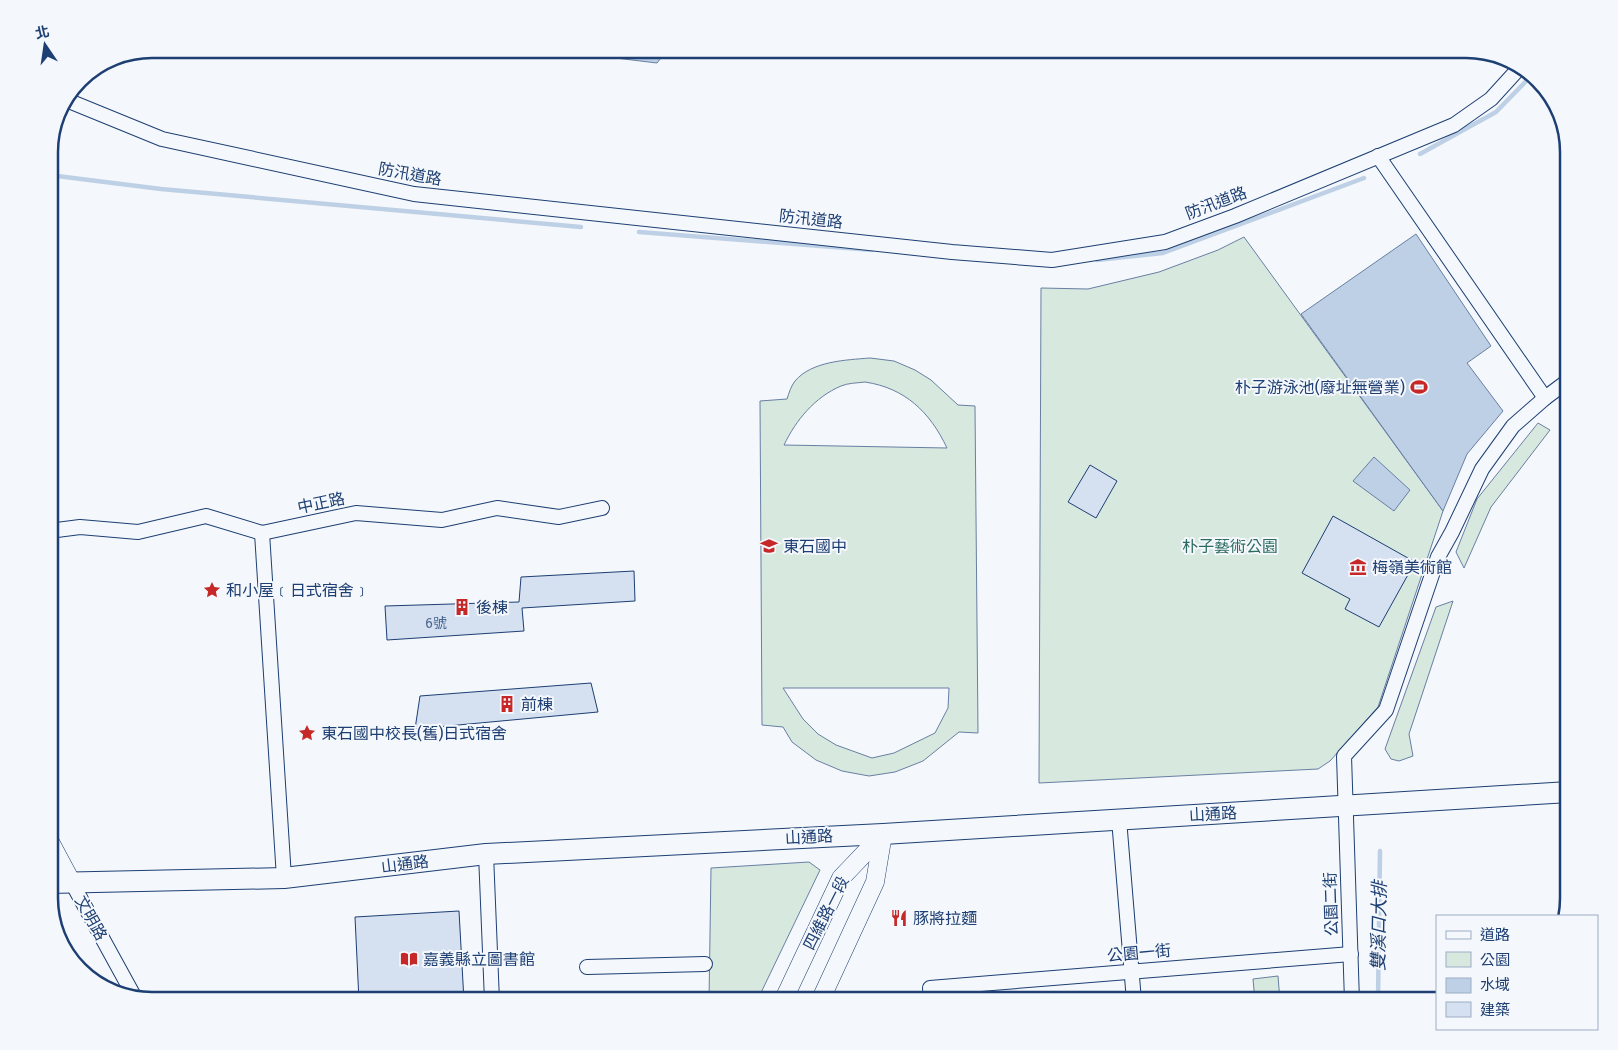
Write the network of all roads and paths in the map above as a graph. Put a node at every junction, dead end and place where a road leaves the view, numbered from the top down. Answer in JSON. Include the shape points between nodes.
{"nodes":[{"id":1,"x":1516,"y":71,"type":"edge"},
{"id":2,"x":71,"y":102,"type":"edge"},
{"id":3,"x":1378,"y":156,"type":"junction"},
{"id":4,"x":1560,"y":387,"type":"edge"},
{"id":5,"x":1545,"y":398,"type":"junction"},
{"id":6,"x":602,"y":508,"type":"dead end"},
{"id":7,"x":58,"y":530,"type":"edge"},
{"id":8,"x":262,"y":533,"type":"junction"},
{"id":9,"x":1560,"y":793,"type":"edge"},
{"id":10,"x":1345,"y":806,"type":"junction"},
{"id":11,"x":1119,"y":819,"type":"junction"},
{"id":12,"x":882,"y":834,"type":"junction"},
{"id":13,"x":486,"y":854,"type":"junction"},
{"id":14,"x":58,"y":856,"type":"edge"},
{"id":15,"x":284,"y":878,"type":"junction"},
{"id":16,"x":72,"y":882,"type":"junction"},
{"id":17,"x":58,"y":883,"type":"edge"},
{"id":18,"x":1351,"y":954,"type":"junction"},
{"id":19,"x":705,"y":964,"type":"dead end"},
{"id":20,"x":587,"y":967,"type":"dead end"},
{"id":21,"x":1132,"y":972,"type":"junction"},
{"id":22,"x":131,"y":991,"type":"edge"},
{"id":23,"x":492,"y":992,"type":"edge"},
{"id":24,"x":787,"y":992,"type":"edge"},
{"id":25,"x":824,"y":992,"type":"edge"},
{"id":26,"x":948,"y":992,"type":"edge"},
{"id":27,"x":1133,"y":992,"type":"edge"},
{"id":28,"x":1352,"y":992,"type":"edge"}],
"edges":[{"from":1,"to":3,"type":"street","name":"防汛道路","via":[[1491,99],[1454,125]]},
{"from":2,"to":3,"type":"street","name":"防汛道路","via":[[162,139],[414,194],[1052,260],[1165,242]]},
{"from":3,"to":5,"type":"street"},
{"from":4,"to":5,"type":"street","name":"公園二街"},
{"from":5,"to":10,"type":"street","name":"公園二街","via":[[1513,426],[1482,468],[1438,557],[1386,710],[1344,756]]},
{"from":6,"to":8,"type":"street","name":"中正路","via":[[559,517],[497,508],[442,520],[356,513]]},
{"from":7,"to":8,"type":"street","name":"中正路","via":[[80,527],[138,532],[206,516]]},
{"from":8,"to":15,"type":"street"},
{"from":9,"to":10,"type":"main road","name":"山通路"},
{"from":10,"to":11,"type":"main road","name":"山通路"},
{"from":10,"to":18,"type":"street","name":"公園二街"},
{"from":11,"to":12,"type":"main road","name":"山通路"},
{"from":11,"to":21,"type":"street"},
{"from":12,"to":13,"type":"main road","name":"山通路"},
{"from":12,"to":24,"type":"street","name":"四維路一段","via":[[841,878]]},
{"from":12,"to":25,"type":"street","name":"四維路一段","via":[[875,882]]},
{"from":13,"to":15,"type":"main road","name":"山通路"},
{"from":13,"to":23,"type":"street"},
{"from":14,"to":16,"type":"street","name":"文明路"},
{"from":15,"to":16,"type":"main road","name":"山通路"},
{"from":16,"to":17,"type":"main road","name":"山通路"},
{"from":16,"to":22,"type":"street","name":"文明路"},
{"from":18,"to":21,"type":"street","name":"公園一街"},
{"from":18,"to":28,"type":"street","name":"公園二街"},
{"from":19,"to":20,"type":"street"},
{"from":21,"to":26,"type":"street","name":"公園一街"},
{"from":21,"to":27,"type":"street"}]}
